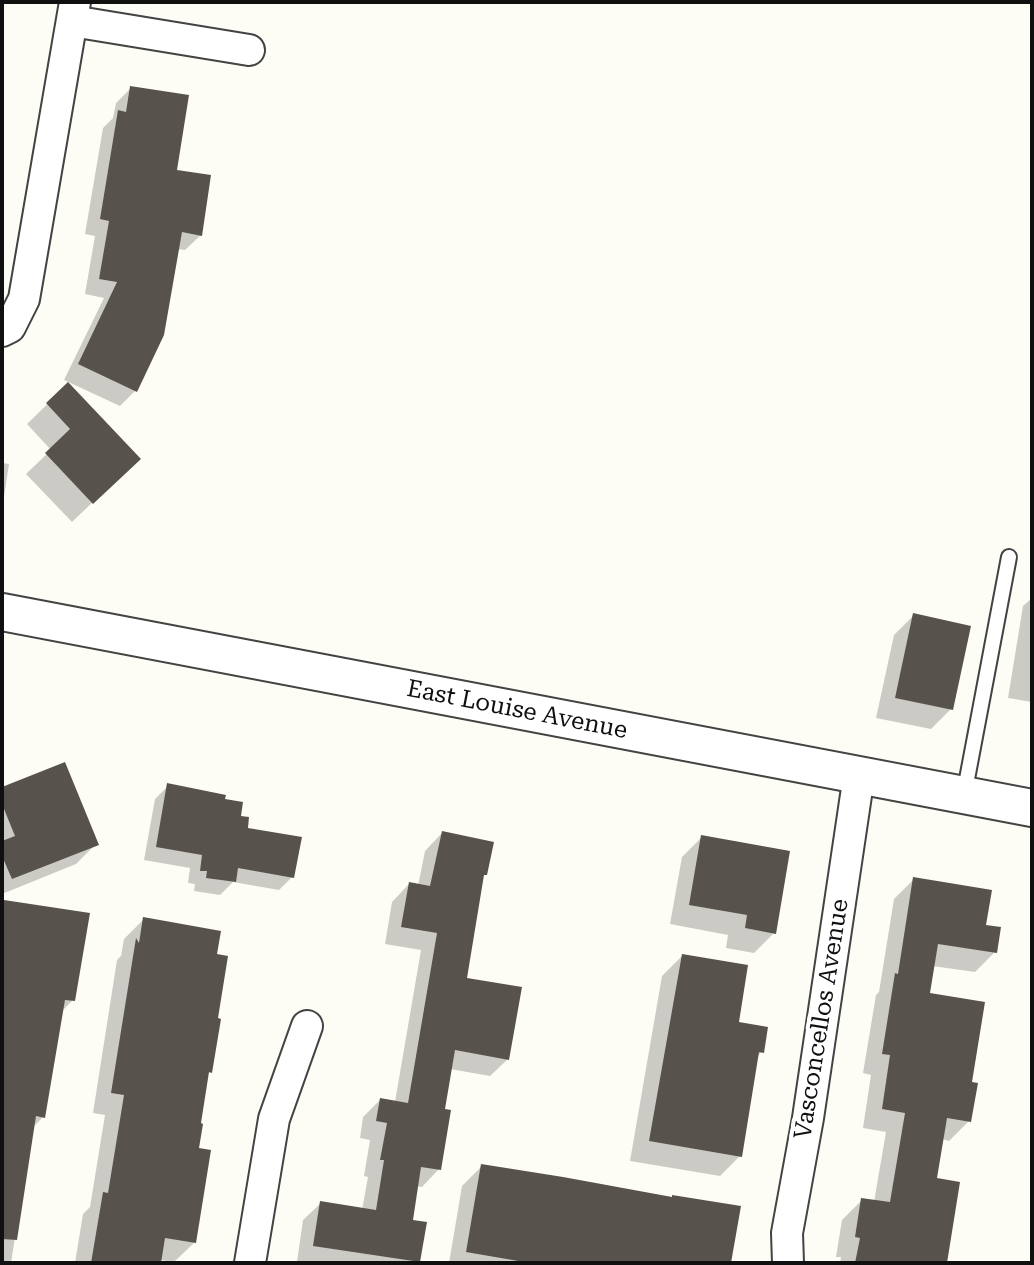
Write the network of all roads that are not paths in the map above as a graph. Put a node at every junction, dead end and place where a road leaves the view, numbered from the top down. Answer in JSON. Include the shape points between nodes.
{"nodes":[{"id":1,"x":74,"y":11,"type":"edge"},
{"id":2,"x":249,"y":50,"type":"dead end"},
{"id":3,"x":2,"y":331,"type":"edge"},
{"id":4,"x":1009,"y":557,"type":"dead end"},
{"id":5,"x":2,"y":612,"type":"edge"},
{"id":6,"x":859,"y":775,"type":"junction"},
{"id":7,"x":964,"y":795,"type":"junction"},
{"id":8,"x":1032,"y":808,"type":"edge"},
{"id":9,"x":307,"y":1026,"type":"dead end"},
{"id":10,"x":250,"y":1263,"type":"edge"},
{"id":11,"x":788,"y":1263,"type":"edge"}],
"edges":[{"from":1,"to":2,"type":"street"},
{"from":1,"to":3,"type":"street","via":[[24,299],[10,327]]},
{"from":4,"to":7,"type":"lane"},
{"from":5,"to":6,"type":"street","name":"East Louise Avenue"},
{"from":6,"to":7,"type":"street","name":"East Louise Avenue"},
{"from":6,"to":11,"type":"street","name":"Vasconcellos Avenue","via":[[787,1233]]},
{"from":7,"to":8,"type":"street","name":"East Louise Avenue"},
{"from":9,"to":10,"type":"street","via":[[274,1119]]}]}
